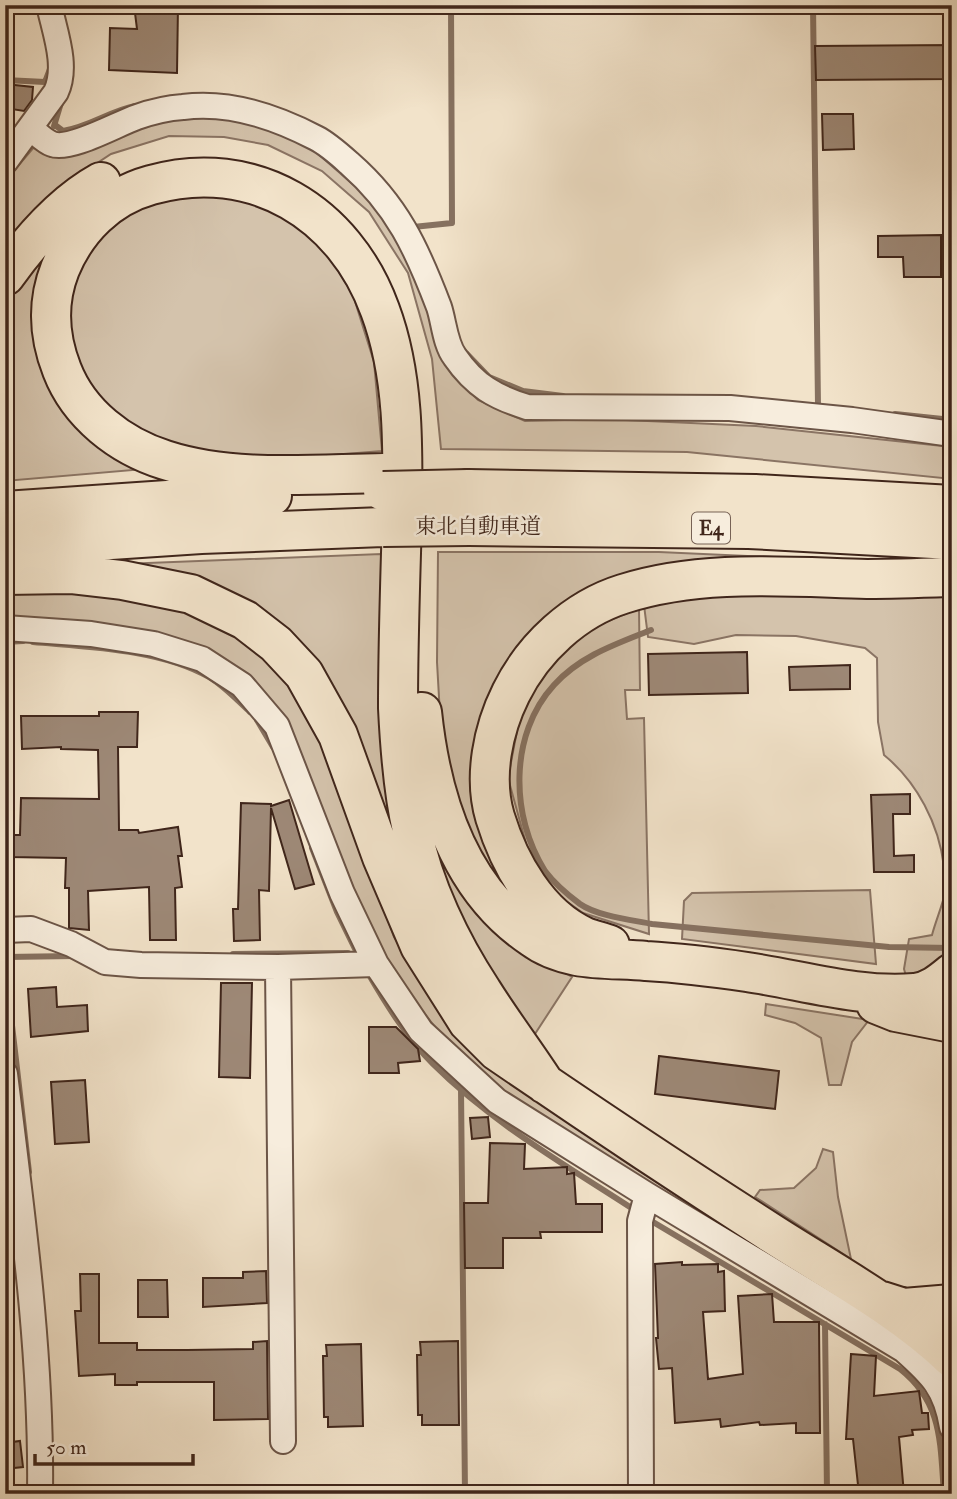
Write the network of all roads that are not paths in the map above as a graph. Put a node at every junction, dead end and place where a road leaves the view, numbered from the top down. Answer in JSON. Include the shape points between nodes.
{"nodes":[{"id":1,"x":49,"y":5,"type":"edge"},
{"id":2,"x":30,"y":128,"type":"junction"},
{"id":3,"x":5,"y":162,"type":"edge"},
{"id":4,"x":5,"y":276,"type":"edge"},
{"id":5,"x":952,"y":434,"type":"edge"},
{"id":6,"x":469,"y":496,"type":"junction"},
{"id":7,"x":383,"y":497,"type":"junction"},
{"id":8,"x":952,"y":505,"type":"edge"},
{"id":9,"x":5,"y":511,"type":"edge"},
{"id":10,"x":952,"y":540,"type":"edge"},
{"id":11,"x":5,"y":547,"type":"edge"},
{"id":12,"x":5,"y":575,"type":"edge"},
{"id":13,"x":952,"y":577,"type":"edge"},
{"id":14,"x":5,"y":628,"type":"edge"},
{"id":15,"x":5,"y":930,"type":"edge"},
{"id":16,"x":663,"y":962,"type":"junction"},
{"id":17,"x":376,"y":964,"type":"junction"},
{"id":18,"x":278,"y":967,"type":"junction"},
{"id":19,"x":952,"y":974,"type":"edge"},
{"id":20,"x":834,"y":989,"type":"junction"},
{"id":21,"x":952,"y":1023,"type":"edge"},
{"id":22,"x":5,"y":1074,"type":"edge"},
{"id":23,"x":545,"y":1084,"type":"junction"},
{"id":24,"x":647,"y":1195,"type":"junction"},
{"id":25,"x":873,"y":1298,"type":"junction"},
{"id":26,"x":952,"y":1304,"type":"edge"},
{"id":27,"x":952,"y":1357,"type":"edge"},
{"id":28,"x":952,"y":1427,"type":"edge"},
{"id":29,"x":283,"y":1441,"type":"dead end"},
{"id":30,"x":40,"y":1494,"type":"edge"},
{"id":31,"x":641,"y":1494,"type":"edge"}],
"edges":[{"from":1,"to":2,"type":"street","via":[[61,80]]},
{"from":2,"to":3,"type":"street"},
{"from":2,"to":5,"type":"street","via":[[52,144],[65,146],[138,117],[205,106],[270,118],[320,140],[373,184],[395,212],[426,274],[453,355],[477,383],[498,398],[527,407],[730,408]]},
{"from":4,"to":16,"type":"highway","via":[[47,226],[89,188],[124,169],[154,160],[222,154],[261,161],[331,197],[361,230],[395,288],[416,367],[425,452],[421,699],[435,791],[450,835],[497,909],[534,939],[579,956]]},
{"from":6,"to":7,"type":"highway","name":"東北自動車道","number":"E4","bridge":true},
{"from":6,"to":8,"type":"highway","name":"東北自動車道","number":"E4","via":[[755,494]]},
{"from":6,"to":10,"type":"highway","name":"東北自動車道","number":"E4","via":[[749,528]]},
{"from":7,"to":9,"type":"highway","name":"東北自動車道","number":"E4","via":[[197,498]]},
{"from":7,"to":11,"type":"highway","name":"東北自動車道","number":"E4","via":[[160,537]]},
{"from":7,"to":23,"type":"highway","via":[[164,460],[129,445],[107,429],[84,408],[67,383],[55,351],[51,317],[55,284],[84,226],[132,190],[162,181],[225,177],[274,192],[310,213],[329,229],[367,280],[390,346],[400,411],[398,708],[412,831],[439,912],[459,951]]},
{"from":12,"to":23,"type":"highway","via":[[83,576],[191,594],[245,620],[276,644],[304,674],[338,735],[400,901],[442,985],[468,1022],[497,1051]]},
{"from":13,"to":16,"type":"highway","via":[[756,577],[660,585],[622,594],[592,608],[536,652],[504,707],[494,741],[492,798],[503,842],[518,873],[566,925],[584,937]]},
{"from":14,"to":17,"type":"street","via":[[154,644],[202,659],[242,685],[277,726],[342,894]]},
{"from":15,"to":18,"type":"street","via":[[31,929],[105,962]]},
{"from":16,"to":20,"type":"highway"},
{"from":17,"to":18,"type":"street"},
{"from":17,"to":24,"type":"street","via":[[421,1031],[497,1101]]},
{"from":18,"to":29,"type":"street"},
{"from":19,"to":20,"type":"highway","via":[[918,993]]},
{"from":20,"to":21,"type":"highway","via":[[895,1012]]},
{"from":22,"to":30,"type":"street","via":[[32,1308]]},
{"from":23,"to":25,"type":"highway"},
{"from":24,"to":28,"type":"street","via":[[904,1350],[933,1377],[950,1410]]},
{"from":24,"to":31,"type":"street","via":[[640,1221]]},
{"from":25,"to":26,"type":"highway","via":[[904,1308]]},
{"from":25,"to":27,"type":"highway"}]}
